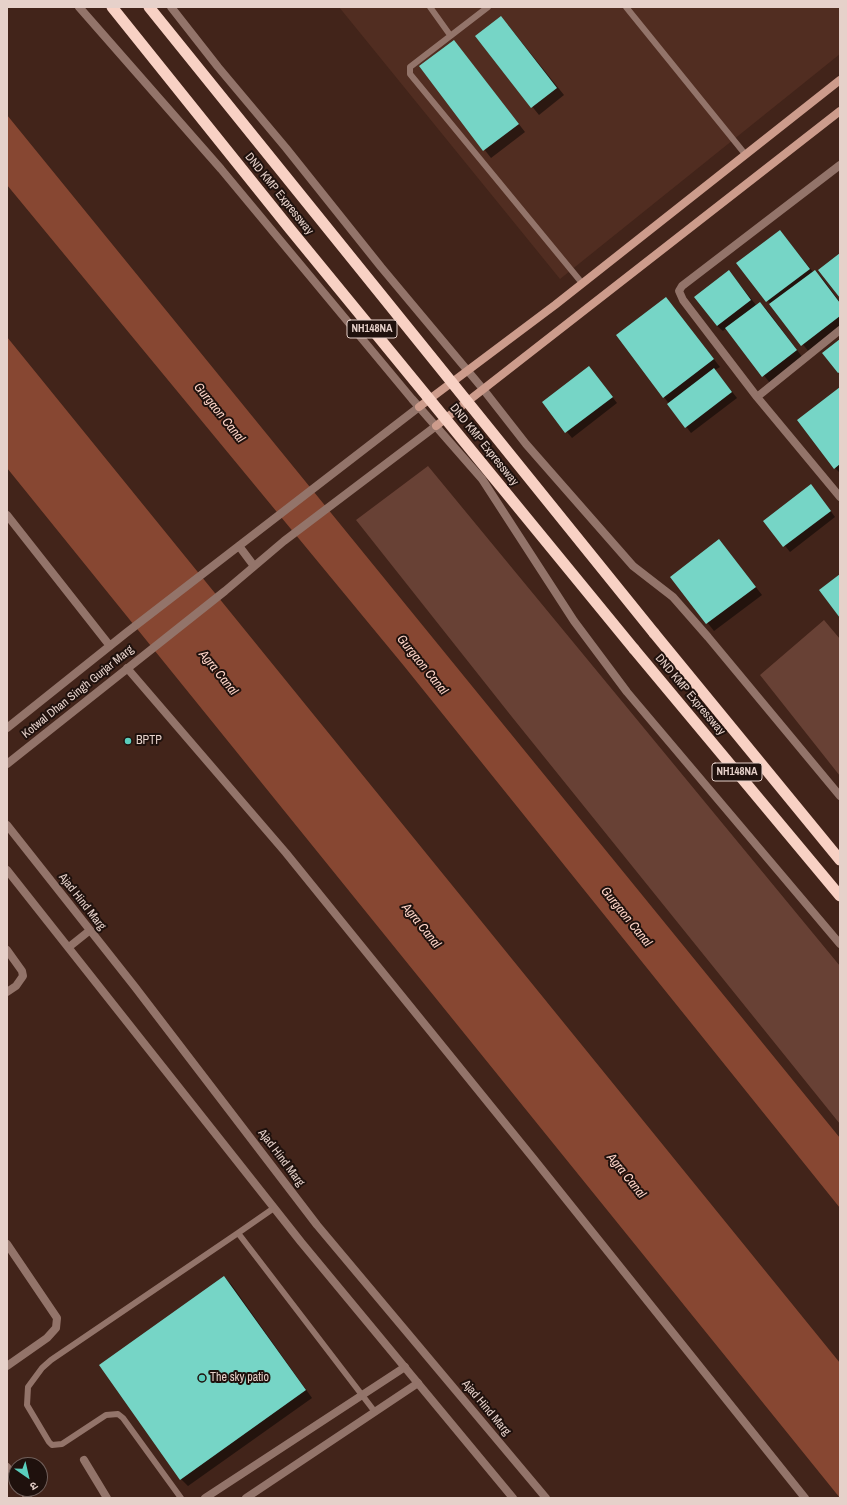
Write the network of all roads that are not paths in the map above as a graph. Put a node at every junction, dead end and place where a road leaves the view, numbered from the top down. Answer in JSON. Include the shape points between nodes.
{"nodes":[{"id":1,"x":79,"y":7,"type":"edge"},
{"id":2,"x":112,"y":7,"type":"edge"},
{"id":3,"x":149,"y":7,"type":"edge"},
{"id":4,"x":171,"y":7,"type":"edge"},
{"id":5,"x":430,"y":7,"type":"edge"},
{"id":6,"x":488,"y":7,"type":"edge"},
{"id":7,"x":626,"y":7,"type":"edge"},
{"id":8,"x":450,"y":35,"type":"junction"},
{"id":9,"x":840,"y":81,"type":"edge"},
{"id":10,"x":840,"y":111,"type":"edge"},
{"id":11,"x":745,"y":154,"type":"junction"},
{"id":12,"x":840,"y":165,"type":"edge"},
{"id":13,"x":582,"y":283,"type":"junction"},
{"id":14,"x":840,"y":330,"type":"edge"},
{"id":15,"x":468,"y":370,"type":"junction"},
{"id":16,"x":483,"y":389,"type":"junction"},
{"id":17,"x":757,"y":397,"type":"junction"},
{"id":18,"x":419,"y":407,"type":"junction"},
{"id":19,"x":436,"y":426,"type":"junction"},
{"id":20,"x":840,"y":497,"type":"edge"},
{"id":21,"x":7,"y":514,"type":"edge"},
{"id":22,"x":239,"y":546,"type":"junction"},
{"id":23,"x":254,"y":566,"type":"junction"},
{"id":24,"x":110,"y":646,"type":"junction"},
{"id":25,"x":128,"y":668,"type":"junction"},
{"id":26,"x":7,"y":728,"type":"edge"},
{"id":27,"x":7,"y":764,"type":"edge"},
{"id":28,"x":840,"y":796,"type":"edge"},
{"id":29,"x":7,"y":825,"type":"edge"},
{"id":30,"x":840,"y":860,"type":"edge"},
{"id":31,"x":7,"y":870,"type":"edge"},
{"id":32,"x":840,"y":896,"type":"edge"},
{"id":33,"x":89,"y":931,"type":"junction"},
{"id":34,"x":840,"y":944,"type":"edge"},
{"id":35,"x":68,"y":947,"type":"junction"},
{"id":36,"x":7,"y":950,"type":"edge"},
{"id":37,"x":7,"y":992,"type":"edge"},
{"id":38,"x":274,"y":1208,"type":"junction"},
{"id":39,"x":238,"y":1233,"type":"junction"},
{"id":40,"x":7,"y":1244,"type":"edge"},
{"id":41,"x":7,"y":1366,"type":"edge"},
{"id":42,"x":405,"y":1367,"type":"junction"},
{"id":43,"x":418,"y":1383,"type":"junction"},
{"id":44,"x":362,"y":1395,"type":"junction"},
{"id":45,"x":375,"y":1412,"type":"junction"},
{"id":46,"x":84,"y":1460,"type":"dead end"},
{"id":47,"x":107,"y":1498,"type":"edge"},
{"id":48,"x":181,"y":1498,"type":"edge"},
{"id":49,"x":205,"y":1498,"type":"edge"},
{"id":50,"x":246,"y":1498,"type":"edge"},
{"id":51,"x":513,"y":1498,"type":"edge"},
{"id":52,"x":546,"y":1498,"type":"edge"},
{"id":53,"x":805,"y":1498,"type":"edge"}],
"edges":[{"from":1,"to":18,"type":"street","via":[[221,169]]},
{"from":2,"to":32,"type":"highway","name":"DND KMP Expressway","number":"NH148NA","bridge":true,"via":[[290,229]]},
{"from":3,"to":30,"type":"highway","name":"DND KMP Expressway","number":"NH148NA","bridge":true},
{"from":4,"to":15,"type":"street","via":[[381,267]]},
{"from":5,"to":8,"type":"lane"},
{"from":6,"to":8,"type":"lane"},
{"from":7,"to":11,"type":"lane"},
{"from":8,"to":13,"type":"lane","via":[[410,67],[410,74]]},
{"from":9,"to":11,"type":"main road"},
{"from":10,"to":16,"type":"main road"},
{"from":11,"to":13,"type":"main road"},
{"from":12,"to":17,"type":"street","via":[[680,290],[682,300]]},
{"from":13,"to":15,"type":"main road"},
{"from":14,"to":17,"type":"street"},
{"from":15,"to":16,"type":"street"},
{"from":15,"to":18,"type":"main road"},
{"from":16,"to":19,"type":"main road"},
{"from":16,"to":28,"type":"street","via":[[526,444],[633,566],[673,597]]},
{"from":17,"to":20,"type":"street"},
{"from":18,"to":19,"type":"street"},
{"from":18,"to":22,"type":"street","name":"Kotwal Dhan Singh Gurjar Marg"},
{"from":19,"to":23,"type":"street","name":"Kotwal Dhan Singh Gurjar Marg"},
{"from":19,"to":34,"type":"street","via":[[482,479],[574,621],[627,692]]},
{"from":21,"to":24,"type":"street"},
{"from":22,"to":23,"type":"street"},
{"from":22,"to":24,"type":"street","name":"Kotwal Dhan Singh Gurjar Marg"},
{"from":23,"to":25,"type":"street","name":"Kotwal Dhan Singh Gurjar Marg"},
{"from":24,"to":26,"type":"street","name":"Kotwal Dhan Singh Gurjar Marg"},
{"from":25,"to":27,"type":"street","name":"Kotwal Dhan Singh Gurjar Marg"},
{"from":25,"to":53,"type":"street","via":[[291,859]]},
{"from":29,"to":33,"type":"street","name":"Ajad Hind Marg"},
{"from":31,"to":35,"type":"street"},
{"from":33,"to":35,"type":"street"},
{"from":33,"to":52,"type":"street","name":"Ajad Hind Marg","via":[[135,987],[317,1225]]},
{"from":35,"to":38,"type":"street"},
{"from":36,"to":37,"type":"street","via":[[23,976],[16,986]]},
{"from":38,"to":39,"type":"lane"},
{"from":38,"to":42,"type":"street"},
{"from":39,"to":44,"type":"lane"},
{"from":39,"to":48,"type":"lane","via":[[52,1360],[42,1368],[28,1387],[27,1405],[52,1445],[62,1444],[106,1415],[118,1414]]},
{"from":40,"to":41,"type":"street","via":[[57,1318],[56,1328],[46,1338]]},
{"from":42,"to":43,"type":"street"},
{"from":42,"to":44,"type":"street"},
{"from":43,"to":45,"type":"street"},
{"from":43,"to":51,"type":"street"},
{"from":44,"to":45,"type":"lane"},
{"from":44,"to":49,"type":"street"},
{"from":45,"to":50,"type":"street"},
{"from":46,"to":47,"type":"street"}]}
